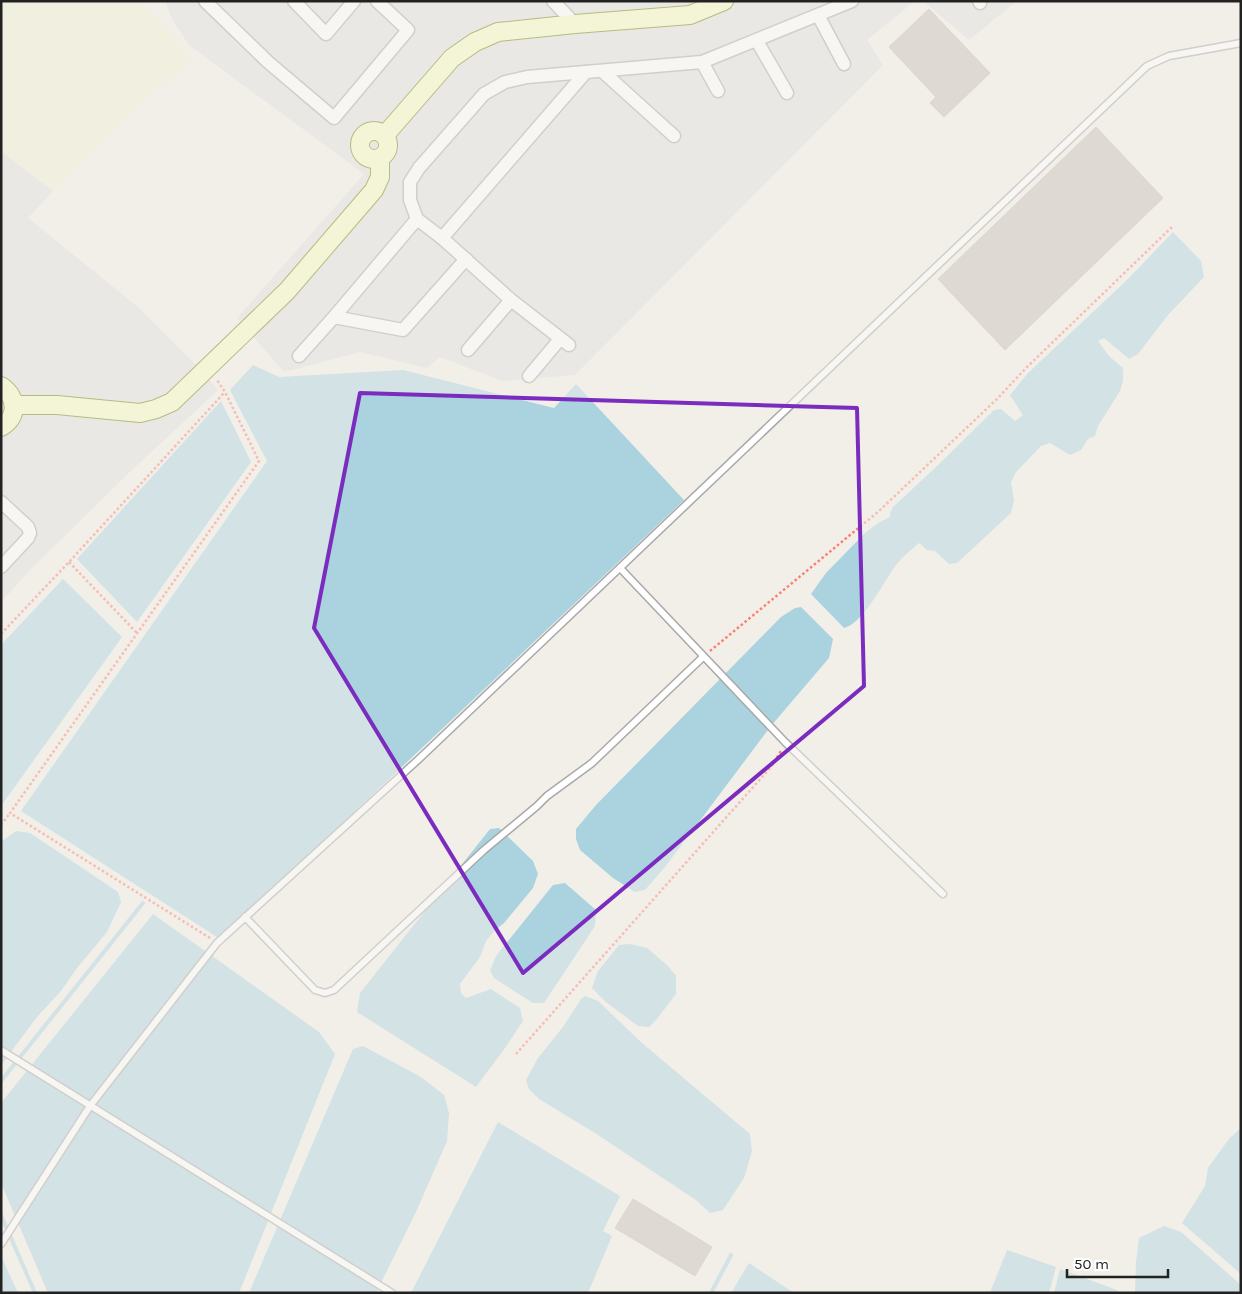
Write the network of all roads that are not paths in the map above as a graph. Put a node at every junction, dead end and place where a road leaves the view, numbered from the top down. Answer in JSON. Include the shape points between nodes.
{"nodes":[{"id":1,"x":205,"y":1,"type":"edge"},
{"id":2,"x":294,"y":1,"type":"edge"},
{"id":3,"x":354,"y":1,"type":"edge"},
{"id":4,"x":378,"y":1,"type":"edge"},
{"id":5,"x":553,"y":1,"type":"edge"},
{"id":6,"x":724,"y":1,"type":"edge"},
{"id":7,"x":852,"y":1,"type":"edge"},
{"id":8,"x":818,"y":15,"type":"junction"},
{"id":9,"x":575,"y":24,"type":"junction"},
{"id":10,"x":757,"y":41,"type":"junction"},
{"id":11,"x":1241,"y":43,"type":"edge"},
{"id":12,"x":702,"y":62,"type":"junction"},
{"id":13,"x":844,"y":64,"type":"dead end"},
{"id":14,"x":602,"y":71,"type":"junction"},
{"id":15,"x":586,"y":72,"type":"junction"},
{"id":16,"x":718,"y":91,"type":"dead end"},
{"id":17,"x":786,"y":94,"type":"dead end"},
{"id":18,"x":385,"y":135,"type":"junction"},
{"id":19,"x":674,"y":136,"type":"dead end"},
{"id":20,"x":380,"y":158,"type":"junction"},
{"id":21,"x":417,"y":219,"type":"junction"},
{"id":22,"x":442,"y":238,"type":"junction"},
{"id":23,"x":466,"y":259,"type":"junction"},
{"id":24,"x":511,"y":300,"type":"junction"},
{"id":25,"x":334,"y":317,"type":"junction"},
{"id":26,"x":468,"y":350,"type":"dead end"},
{"id":27,"x":299,"y":356,"type":"dead end"},
{"id":28,"x":529,"y":376,"type":"dead end"},
{"id":29,"x":1,"y":386,"type":"edge"},
{"id":30,"x":14,"y":405,"type":"junction"},
{"id":31,"x":1,"y":427,"type":"edge"},
{"id":32,"x":1,"y":502,"type":"edge"},
{"id":33,"x":1,"y":567,"type":"edge"},
{"id":34,"x":620,"y":568,"type":"junction"},
{"id":35,"x":703,"y":656,"type":"junction"},
{"id":36,"x":943,"y":894,"type":"dead end"},
{"id":37,"x":245,"y":917,"type":"junction"},
{"id":38,"x":1,"y":1050,"type":"edge"},
{"id":39,"x":90,"y":1106,"type":"junction"},
{"id":40,"x":1,"y":1244,"type":"edge"},
{"id":41,"x":392,"y":1293,"type":"edge"}],
"edges":[{"from":1,"to":4,"type":"street","via":[[274,68],[334,118],[408,30]]},
{"from":2,"to":3,"type":"street","via":[[326,34]]},
{"from":5,"to":9,"type":"street"},
{"from":6,"to":9,"type":"street","via":[[690,15]]},
{"from":7,"to":8,"type":"street"},
{"from":8,"to":10,"type":"street"},
{"from":8,"to":13,"type":"street"},
{"from":9,"to":18,"type":"street","via":[[498,32],[475,42],[452,58]]},
{"from":10,"to":12,"type":"street"},
{"from":10,"to":17,"type":"street"},
{"from":11,"to":34,"type":"lane","via":[[1169,56],[1147,66]]},
{"from":12,"to":14,"type":"street"},
{"from":12,"to":16,"type":"street"},
{"from":14,"to":15,"type":"street"},
{"from":14,"to":19,"type":"street"},
{"from":15,"to":21,"type":"street","via":[[528,77],[505,82],[484,94],[410,182],[410,200]]},
{"from":15,"to":22,"type":"street"},
{"from":18,"to":20,"type":"street","via":[[388,150]]},
{"from":18,"to":20,"type":"street","via":[[370,130],[361,138],[364,155],[370,159]]},
{"from":20,"to":30,"type":"street","via":[[380,177],[374,190],[287,291],[172,402],[140,413],[57,405]]},
{"from":21,"to":22,"type":"street"},
{"from":21,"to":25,"type":"street"},
{"from":22,"to":23,"type":"street"},
{"from":23,"to":24,"type":"street"},
{"from":23,"to":25,"type":"street","via":[[403,330]]},
{"from":24,"to":26,"type":"street"},
{"from":24,"to":28,"type":"street","via":[[564,342]]},
{"from":25,"to":27,"type":"street"},
{"from":29,"to":30,"type":"street","via":[[8,391]]},
{"from":30,"to":31,"type":"street","via":[[10,420]]},
{"from":32,"to":33,"type":"street","via":[[28,527],[30,533]]},
{"from":34,"to":35,"type":"lane"},
{"from":34,"to":37,"type":"lane","via":[[420,758]]},
{"from":35,"to":36,"type":"lane","via":[[785,742]]},
{"from":35,"to":37,"type":"lane","via":[[592,763],[547,796],[484,850],[334,990],[325,993],[316,990]]},
{"from":37,"to":39,"type":"lane","via":[[217,943]]},
{"from":38,"to":39,"type":"lane"},
{"from":39,"to":40,"type":"lane"},
{"from":39,"to":41,"type":"lane"}]}
